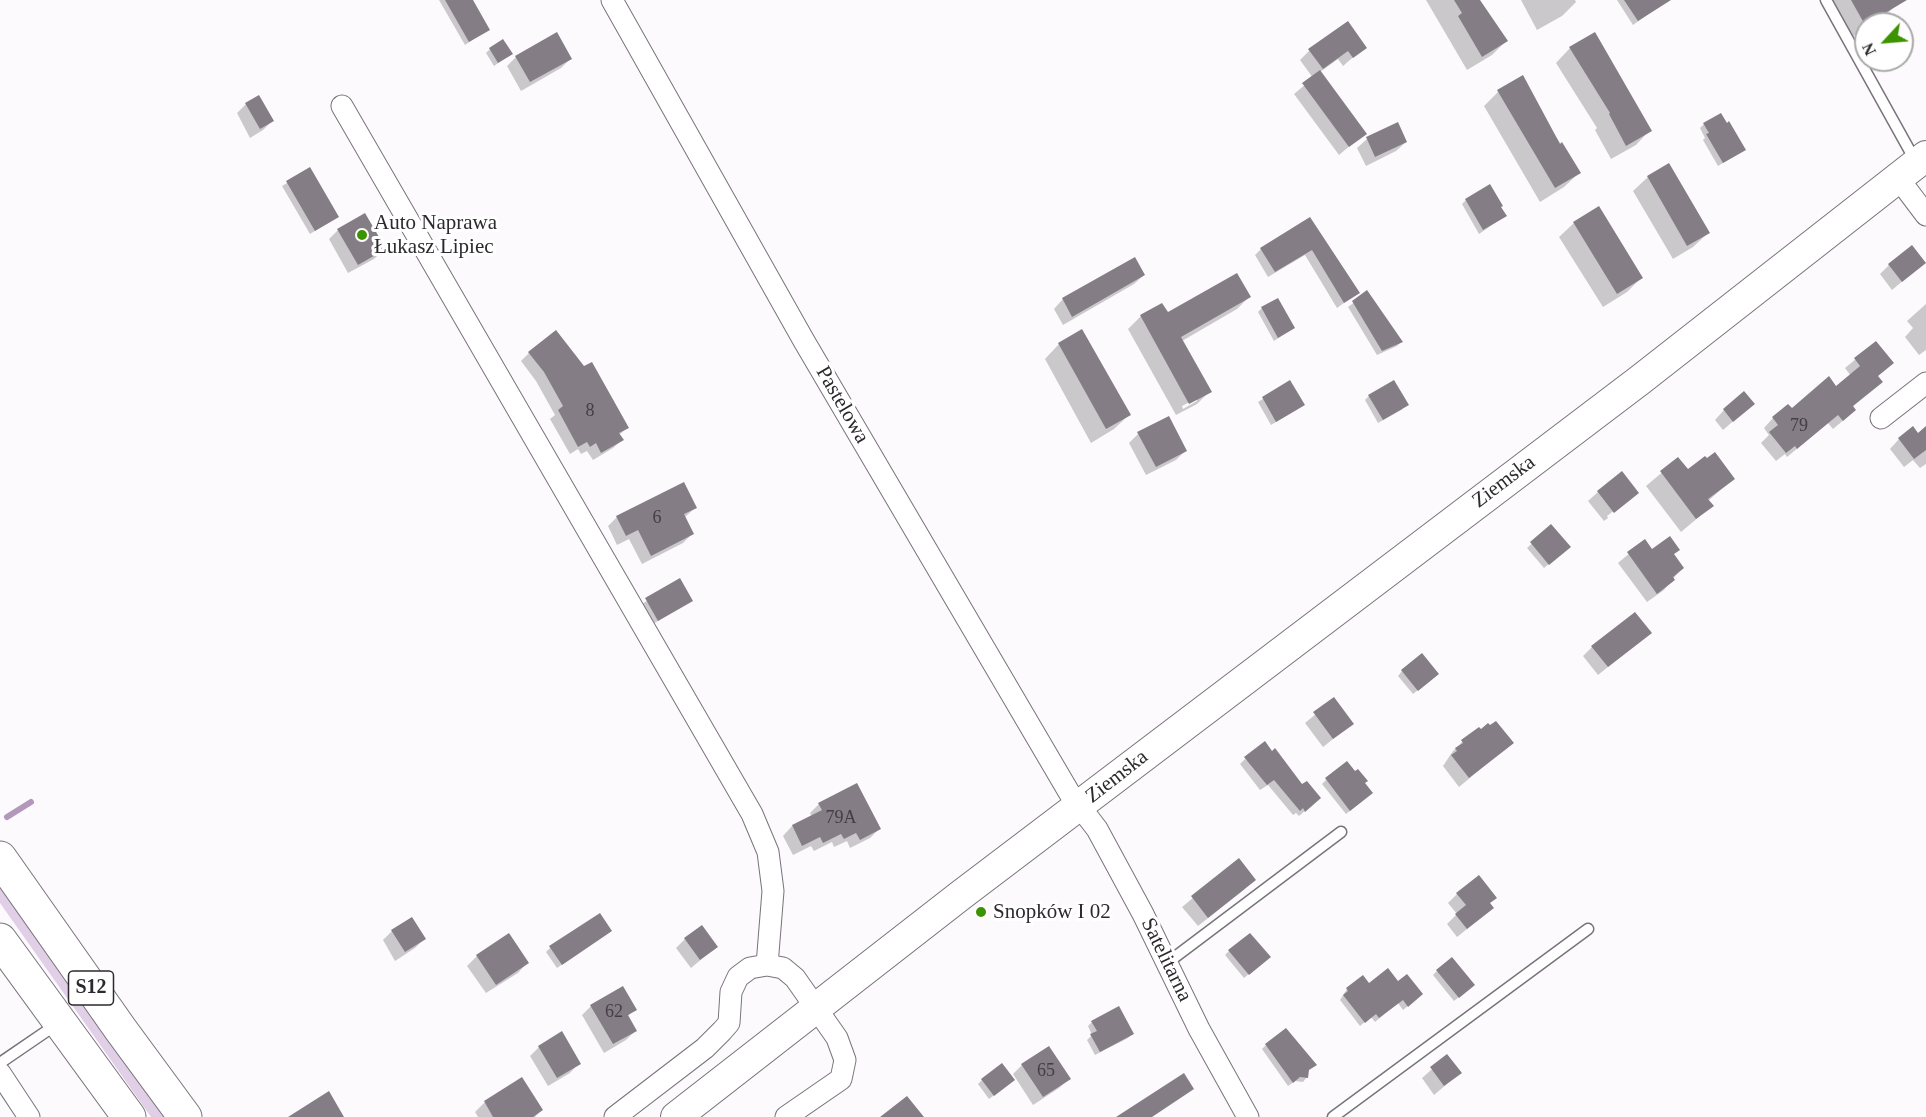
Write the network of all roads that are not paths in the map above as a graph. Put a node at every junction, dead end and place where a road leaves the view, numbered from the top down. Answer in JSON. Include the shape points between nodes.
{"nodes":[{"id":1,"x":612,"y":0,"type":"edge"},
{"id":2,"x":1826,"y":0,"type":"edge"},
{"id":3,"x":342,"y":106,"type":"dead end"},
{"id":4,"x":1914,"y":166,"type":"edge"},
{"id":5,"x":1926,"y":215,"type":"edge"},
{"id":6,"x":1926,"y":383,"type":"edge"},
{"id":7,"x":1881,"y":418,"type":"dead end"},
{"id":8,"x":1079,"y":806,"type":"junction"},
{"id":9,"x":1341,"y":832,"type":"dead end"},
{"id":10,"x":0,"y":858,"type":"edge"},
{"id":11,"x":1588,"y":929,"type":"dead end"},
{"id":12,"x":0,"y":940,"type":"edge"},
{"id":13,"x":1167,"y":963,"type":"junction"},
{"id":14,"x":766,"y":965,"type":"junction"},
{"id":15,"x":817,"y":1008,"type":"junction"},
{"id":16,"x":59,"y":1023,"type":"junction"},
{"id":17,"x":0,"y":1063,"type":"edge"},
{"id":18,"x":0,"y":1073,"type":"edge"},
{"id":19,"x":29,"y":1117,"type":"edge"},
{"id":20,"x":129,"y":1117,"type":"edge"},
{"id":21,"x":185,"y":1117,"type":"edge"},
{"id":22,"x":615,"y":1117,"type":"edge"},
{"id":23,"x":676,"y":1117,"type":"edge"},
{"id":24,"x":786,"y":1117,"type":"edge"},
{"id":25,"x":1248,"y":1117,"type":"edge"},
{"id":26,"x":1333,"y":1117,"type":"edge"}],
"edges":[{"from":1,"to":8,"type":"street","name":"Pastelowa","via":[[804,341]]},
{"from":2,"to":4,"type":"lane"},
{"from":3,"to":14,"type":"street","via":[[620,574],[752,814],[768,852],[773,891]]},
{"from":4,"to":5,"type":"street"},
{"from":4,"to":8,"type":"street","name":"Ziemska","via":[[1640,380]]},
{"from":6,"to":7,"type":"street"},
{"from":8,"to":13,"type":"street","name":"Satelitarna","via":[[1097,828]]},
{"from":8,"to":15,"type":"street","name":"Ziemska"},
{"from":9,"to":13,"type":"lane"},
{"from":10,"to":21,"type":"highway","number":"S12"},
{"from":11,"to":26,"type":"lane"},
{"from":12,"to":16,"type":"highway","number":"S12"},
{"from":13,"to":25,"type":"street","name":"Satelitarna"},
{"from":14,"to":15,"type":"street","via":[[783,968],[795,978]]},
{"from":14,"to":22,"type":"street","via":[[750,968],[738,977],[731,992],[729,1023],[722,1031]]},
{"from":15,"to":23,"type":"street","name":"Ziemska"},
{"from":15,"to":24,"type":"street","via":[[837,1038],[845,1060],[841,1079]]},
{"from":16,"to":17,"type":"lane"},
{"from":16,"to":20,"type":"highway","number":"S12"},
{"from":18,"to":19,"type":"street"}]}
